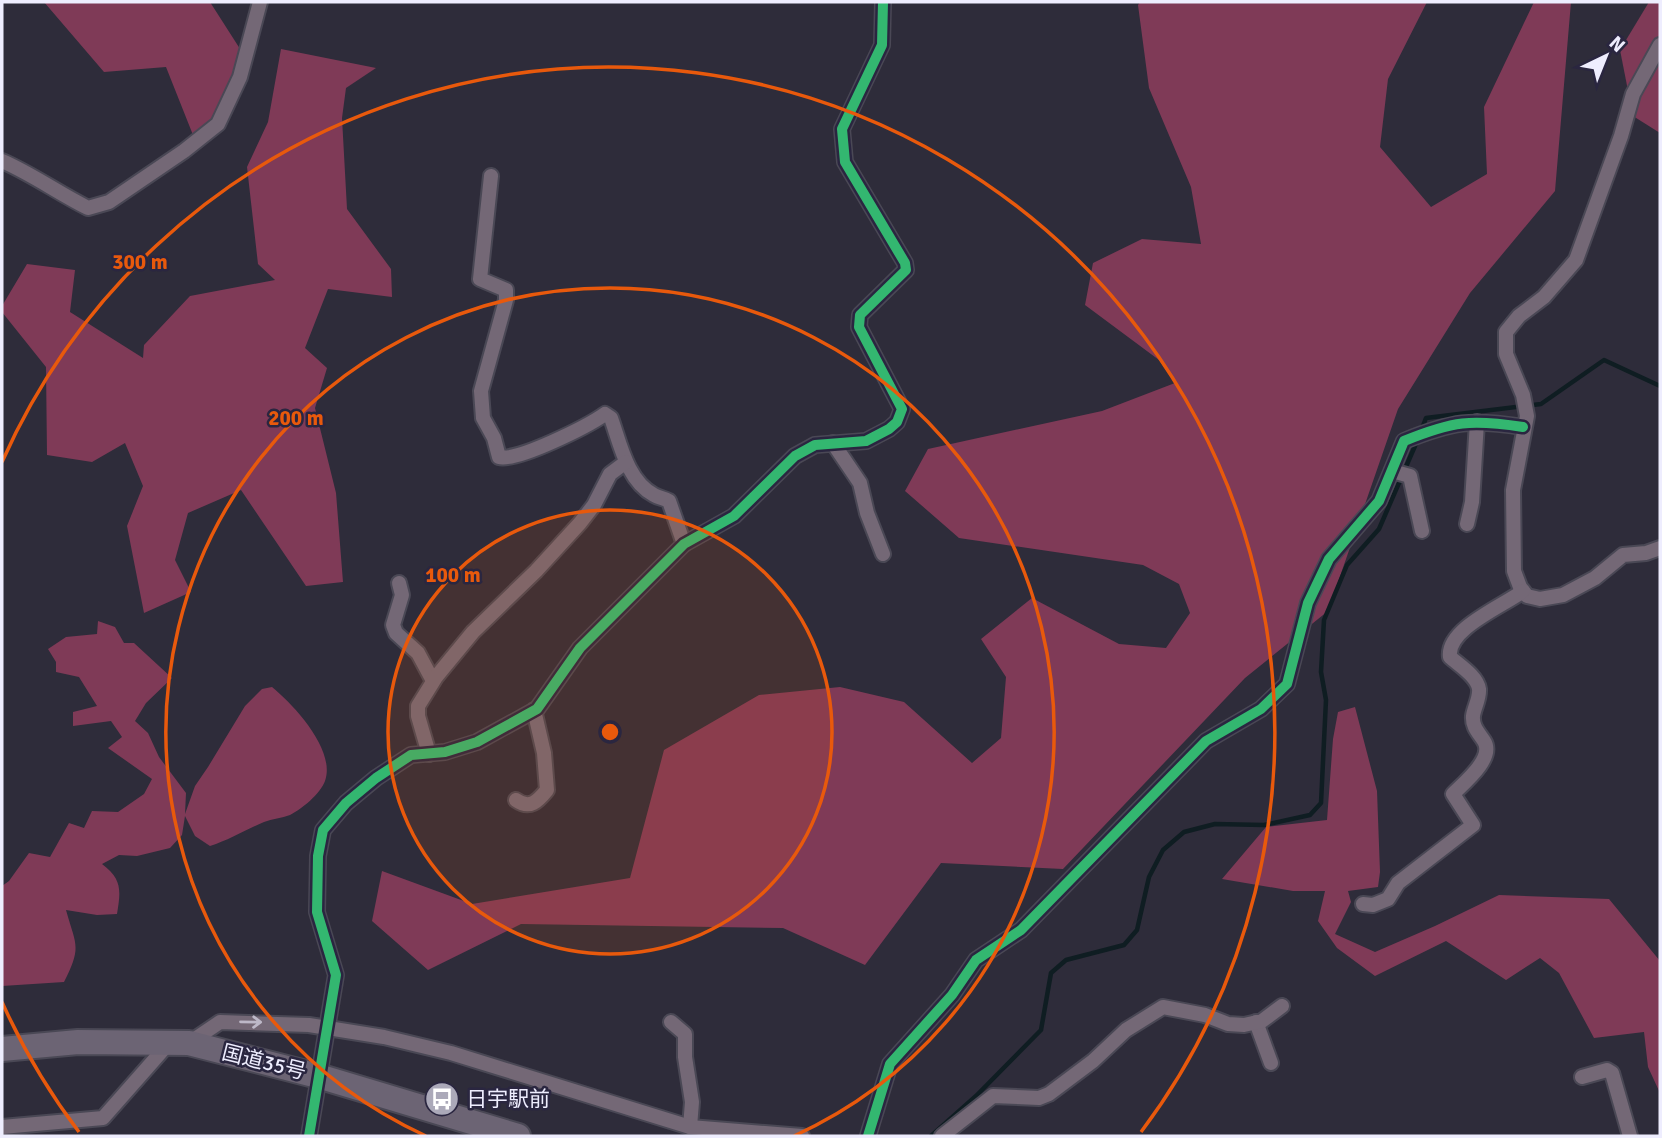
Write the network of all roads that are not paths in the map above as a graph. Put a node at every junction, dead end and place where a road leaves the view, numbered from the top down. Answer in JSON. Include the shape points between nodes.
{"nodes":[{"id":1,"x":260,"y":2,"type":"edge"},
{"id":2,"x":883,"y":2,"type":"edge"},
{"id":3,"x":1660,"y":45,"type":"edge"},
{"id":4,"x":2,"y":161,"type":"edge"},
{"id":5,"x":491,"y":176,"type":"dead end"},
{"id":6,"x":1477,"y":422,"type":"junction"},
{"id":7,"x":1525,"y":422,"type":"junction"},
{"id":8,"x":833,"y":443,"type":"junction"},
{"id":9,"x":626,"y":462,"type":"junction"},
{"id":10,"x":1393,"y":471,"type":"junction"},
{"id":11,"x":1467,"y":524,"type":"dead end"},
{"id":12,"x":1422,"y":531,"type":"dead end"},
{"id":13,"x":684,"y":544,"type":"junction"},
{"id":14,"x":1660,"y":548,"type":"edge"},
{"id":15,"x":883,"y":554,"type":"dead end"},
{"id":16,"x":399,"y":583,"type":"dead end"},
{"id":17,"x":1524,"y":592,"type":"junction"},
{"id":18,"x":433,"y":681,"type":"junction"},
{"id":19,"x":534,"y":710,"type":"junction"},
{"id":20,"x":429,"y":754,"type":"junction"},
{"id":21,"x":516,"y":800,"type":"dead end"},
{"id":22,"x":1363,"y":904,"type":"dead end"},
{"id":23,"x":1282,"y":1006,"type":"dead end"},
{"id":24,"x":671,"y":1022,"type":"dead end"},
{"id":25,"x":1256,"y":1022,"type":"junction"},
{"id":26,"x":328,"y":1028,"type":"junction"},
{"id":27,"x":179,"y":1043,"type":"junction"},
{"id":28,"x":2,"y":1049,"type":"edge"},
{"id":29,"x":1271,"y":1063,"type":"dead end"},
{"id":30,"x":318,"y":1076,"type":"junction"},
{"id":31,"x":1582,"y":1077,"type":"dead end"},
{"id":32,"x":690,"y":1127,"type":"junction"},
{"id":33,"x":2,"y":1128,"type":"edge"},
{"id":34,"x":309,"y":1136,"type":"edge"},
{"id":35,"x":518,"y":1136,"type":"edge"},
{"id":36,"x":802,"y":1136,"type":"edge"},
{"id":37,"x":868,"y":1136,"type":"edge"},
{"id":38,"x":942,"y":1136,"type":"edge"},
{"id":39,"x":1630,"y":1136,"type":"edge"}],
"edges":[{"from":1,"to":4,"type":"street","via":[[240,77],[218,124],[108,202],[88,208]]},
{"from":2,"to":8,"type":"street","via":[[882,45],[842,129],[845,162],[905,263],[906,270],[860,315],[859,327],[902,409],[897,422],[866,441]]},
{"from":3,"to":7,"type":"street","via":[[1633,94],[1576,260],[1506,332],[1506,354],[1523,395]]},
{"from":5,"to":9,"type":"street","via":[[480,279],[506,290],[506,300],[481,391],[484,418],[499,457],[508,460],[556,441],[605,414],[611,418]]},
{"from":6,"to":7,"type":"street"},
{"from":6,"to":10,"type":"street","via":[[1448,424],[1404,441]]},
{"from":6,"to":11,"type":"street"},
{"from":7,"to":17,"type":"street","via":[[1513,490],[1514,571]]},
{"from":8,"to":13,"type":"street","via":[[815,445],[795,456],[734,516]]},
{"from":8,"to":15,"type":"street","via":[[860,483]]},
{"from":9,"to":13,"type":"street","via":[[641,485],[669,501]]},
{"from":9,"to":18,"type":"street","via":[[610,474],[580,523],[473,632]]},
{"from":10,"to":12,"type":"street","via":[[1410,476]]},
{"from":10,"to":37,"type":"street","via":[[1379,500],[1329,559],[1308,603],[1287,684],[1261,709],[1206,741],[1021,930],[976,960],[952,995],[890,1064]]},
{"from":13,"to":19,"type":"street","via":[[580,648]]},
{"from":14,"to":17,"type":"street","via":[[1623,555],[1563,596],[1540,599]]},
{"from":16,"to":18,"type":"street","via":[[402,595],[393,625],[418,653]]},
{"from":17,"to":22,"type":"street","via":[[1469,625],[1448,649],[1450,657],[1475,680],[1479,690],[1475,729],[1487,744],[1484,760],[1453,794],[1474,825],[1398,883],[1388,899]]},
{"from":18,"to":20,"type":"street","via":[[418,706]]},
{"from":19,"to":20,"type":"street","via":[[477,742]]},
{"from":19,"to":21,"type":"street","via":[[547,790],[538,802]]},
{"from":20,"to":26,"type":"street","via":[[411,755],[376,778],[323,830],[317,912],[337,975]]},
{"from":23,"to":25,"type":"street"},
{"from":24,"to":32,"type":"street","via":[[685,1034]]},
{"from":25,"to":29,"type":"street"},
{"from":25,"to":38,"type":"street","via":[[1228,1024],[1163,1007],[1126,1030],[1093,1062],[1049,1094],[1039,1098],[993,1096]]},
{"from":27,"to":26,"type":"street","one_way":true,"via":[[220,1022]]},
{"from":26,"to":30,"type":"street"},
{"from":26,"to":32,"type":"street","via":[[451,1053]]},
{"from":27,"to":28,"type":"highway","name":"国道35号","via":[[78,1042]]},
{"from":27,"to":30,"type":"highway","name":"国道35号"},
{"from":27,"to":33,"type":"street","via":[[103,1118]]},
{"from":30,"to":34,"type":"street"},
{"from":30,"to":35,"type":"highway","name":"国道35号"},
{"from":31,"to":39,"type":"street","via":[[1607,1070],[1612,1073]]},
{"from":32,"to":36,"type":"street"}]}
